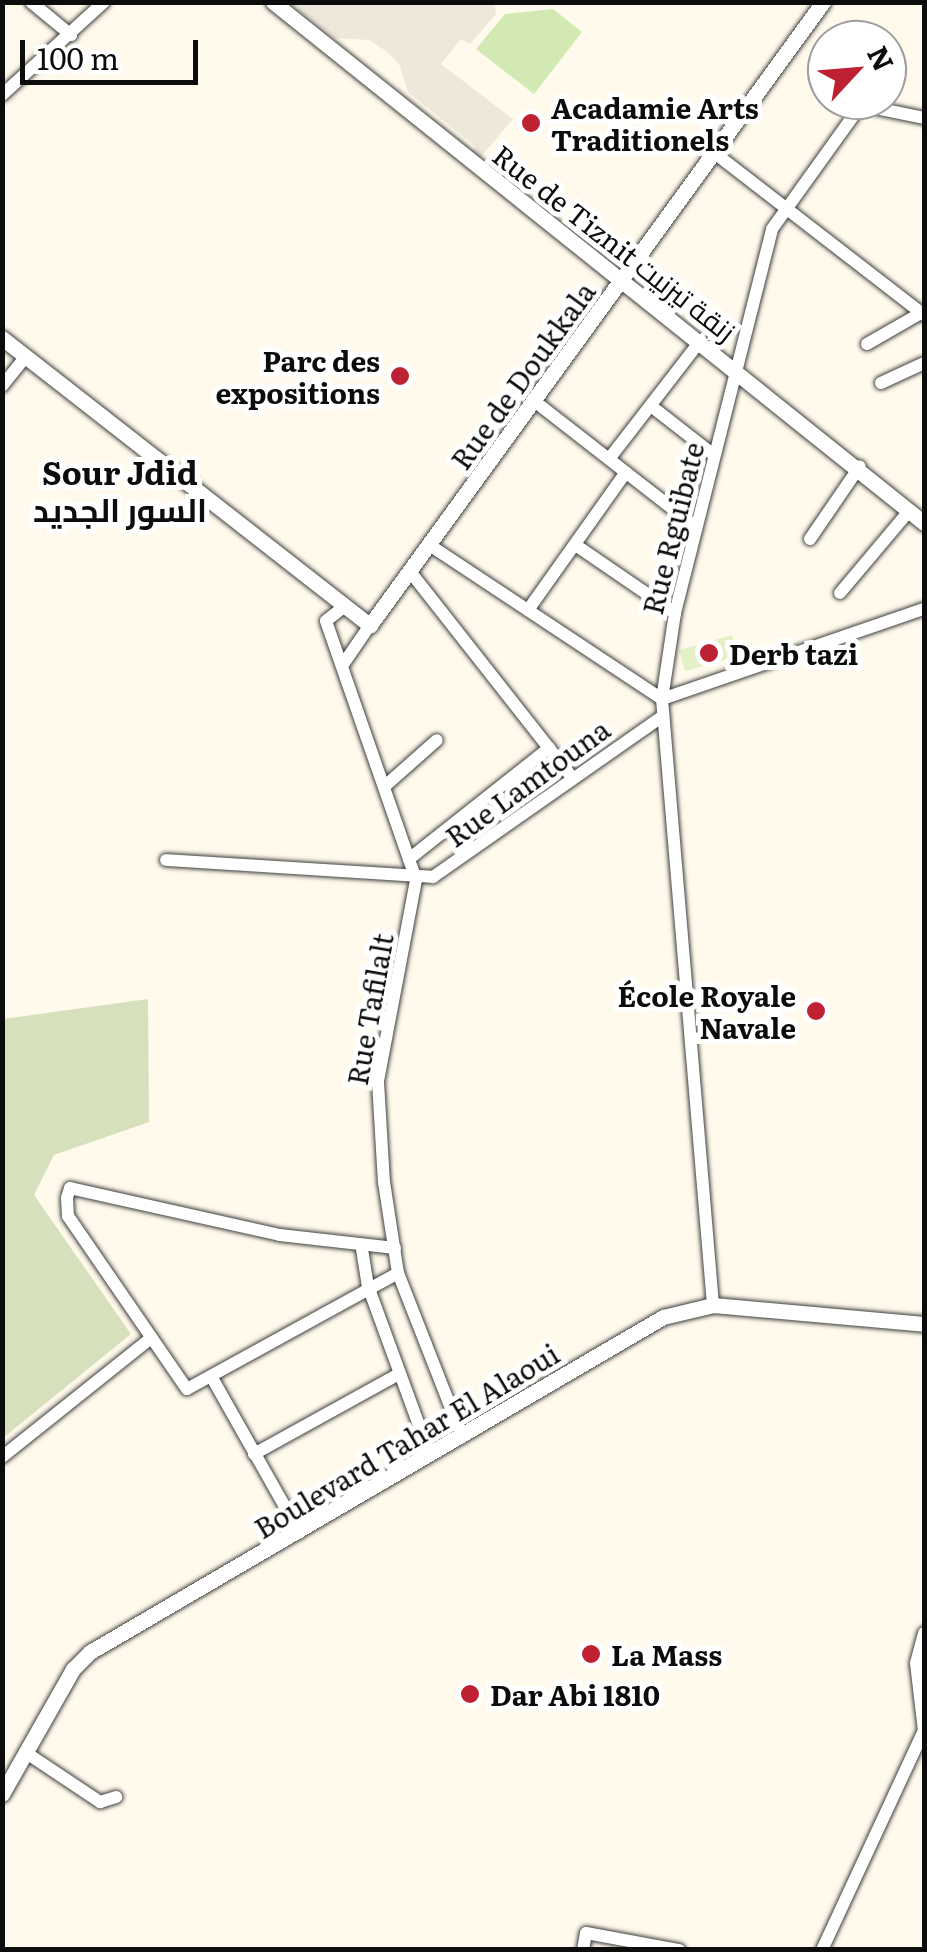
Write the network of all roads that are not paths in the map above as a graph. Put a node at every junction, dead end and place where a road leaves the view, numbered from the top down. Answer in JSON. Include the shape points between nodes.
{"nodes":[{"id":1,"x":31,"y":2,"type":"edge"},
{"id":2,"x":104,"y":2,"type":"edge"},
{"id":3,"x":273,"y":2,"type":"edge"},
{"id":4,"x":823,"y":4,"type":"edge"},
{"id":5,"x":71,"y":34,"type":"junction"},
{"id":6,"x":2,"y":96,"type":"edge"},
{"id":7,"x":924,"y":118,"type":"edge"},
{"id":8,"x":712,"y":151,"type":"junction"},
{"id":9,"x":784,"y":208,"type":"junction"},
{"id":10,"x":622,"y":280,"type":"junction"},
{"id":11,"x":923,"y":314,"type":"edge"},
{"id":12,"x":2,"y":338,"type":"edge"},
{"id":13,"x":701,"y":340,"type":"junction"},
{"id":14,"x":867,"y":344,"type":"dead end"},
{"id":15,"x":26,"y":356,"type":"junction"},
{"id":16,"x":924,"y":363,"type":"edge"},
{"id":17,"x":738,"y":370,"type":"junction"},
{"id":18,"x":880,"y":383,"type":"dead end"},
{"id":19,"x":2,"y":386,"type":"edge"},
{"id":20,"x":534,"y":400,"type":"junction"},
{"id":21,"x":651,"y":406,"type":"junction"},
{"id":22,"x":714,"y":455,"type":"junction"},
{"id":23,"x":608,"y":459,"type":"junction"},
{"id":24,"x":860,"y":466,"type":"junction"},
{"id":25,"x":626,"y":472,"type":"junction"},
{"id":26,"x":910,"y":511,"type":"junction"},
{"id":27,"x":924,"y":523,"type":"edge"},
{"id":28,"x":696,"y":527,"type":"junction"},
{"id":29,"x":810,"y":539,"type":"dead end"},
{"id":30,"x":432,"y":546,"type":"junction"},
{"id":31,"x":577,"y":546,"type":"junction"},
{"id":32,"x":412,"y":574,"type":"junction"},
{"id":33,"x":840,"y":594,"type":"dead end"},
{"id":34,"x":345,"y":606,"type":"junction"},
{"id":35,"x":528,"y":610,"type":"junction"},
{"id":36,"x":924,"y":610,"type":"edge"},
{"id":37,"x":674,"y":613,"type":"junction"},
{"id":38,"x":370,"y":625,"type":"junction"},
{"id":39,"x":344,"y":663,"type":"junction"},
{"id":40,"x":662,"y":699,"type":"junction"},
{"id":41,"x":664,"y":716,"type":"junction"},
{"id":42,"x":437,"y":740,"type":"dead end"},
{"id":43,"x":549,"y":748,"type":"junction"},
{"id":44,"x":572,"y":776,"type":"junction"},
{"id":45,"x":385,"y":786,"type":"junction"},
{"id":46,"x":410,"y":859,"type":"junction"},
{"id":47,"x":166,"y":860,"type":"dead end"},
{"id":48,"x":416,"y":880,"type":"junction"},
{"id":49,"x":395,"y":1248,"type":"junction"},
{"id":50,"x":362,"y":1249,"type":"junction"},
{"id":51,"x":398,"y":1274,"type":"junction"},
{"id":52,"x":368,"y":1286,"type":"junction"},
{"id":53,"x":713,"y":1305,"type":"junction"},
{"id":54,"x":924,"y":1324,"type":"edge"},
{"id":55,"x":151,"y":1338,"type":"junction"},
{"id":56,"x":399,"y":1374,"type":"junction"},
{"id":57,"x":211,"y":1376,"type":"junction"},
{"id":58,"x":461,"y":1434,"type":"junction"},
{"id":59,"x":254,"y":1454,"type":"junction"},
{"id":60,"x":430,"y":1454,"type":"junction"},
{"id":61,"x":2,"y":1457,"type":"edge"},
{"id":62,"x":300,"y":1533,"type":"junction"},
{"id":63,"x":924,"y":1633,"type":"edge"},
{"id":64,"x":924,"y":1730,"type":"edge"},
{"id":65,"x":28,"y":1754,"type":"junction"},
{"id":66,"x":2,"y":1794,"type":"edge"},
{"id":67,"x":116,"y":1797,"type":"dead end"},
{"id":68,"x":583,"y":1950,"type":"edge"},
{"id":69,"x":679,"y":1950,"type":"edge"},
{"id":70,"x":822,"y":1950,"type":"edge"}],
"edges":[{"from":1,"to":5,"type":"street"},
{"from":2,"to":5,"type":"street"},
{"from":3,"to":10,"type":"street","name":"Rue de Tiznit زنقة تيزنيت"},
{"from":4,"to":8,"type":"street","name":"Rue de Doukkala"},
{"from":5,"to":6,"type":"street"},
{"from":7,"to":9,"type":"street","name":"Rue Rguibate","via":[[861,104]]},
{"from":8,"to":9,"type":"street"},
{"from":8,"to":10,"type":"street","name":"Rue de Doukkala"},
{"from":9,"to":11,"type":"street"},
{"from":9,"to":17,"type":"street","name":"Rue Rguibate","via":[[760,257]]},
{"from":10,"to":13,"type":"street","name":"Rue de Tiznit زنقة تيزنيت"},
{"from":10,"to":20,"type":"street","name":"Rue de Doukkala"},
{"from":11,"to":14,"type":"street"},
{"from":12,"to":15,"type":"street"},
{"from":13,"to":17,"type":"street","name":"Rue de Tiznit زنقة تيزنيت"},
{"from":13,"to":21,"type":"street"},
{"from":15,"to":19,"type":"street"},
{"from":15,"to":34,"type":"street"},
{"from":16,"to":18,"type":"street"},
{"from":17,"to":22,"type":"street","name":"Rue Rguibate"},
{"from":17,"to":24,"type":"street","name":"Rue de Tiznit زنقة تيزنيت"},
{"from":20,"to":23,"type":"street"},
{"from":20,"to":30,"type":"street","name":"Rue de Doukkala"},
{"from":21,"to":22,"type":"street"},
{"from":21,"to":23,"type":"street"},
{"from":22,"to":28,"type":"street","name":"Rue Rguibate"},
{"from":23,"to":25,"type":"street"},
{"from":24,"to":26,"type":"street","name":"Rue de Tiznit زنقة تيزنيت"},
{"from":24,"to":29,"type":"street"},
{"from":25,"to":28,"type":"street"},
{"from":25,"to":31,"type":"street"},
{"from":26,"to":27,"type":"street","name":"Rue de Tiznit زنقة تيزنيت"},
{"from":26,"to":33,"type":"street"},
{"from":28,"to":37,"type":"street","name":"Rue Rguibate"},
{"from":30,"to":32,"type":"street","name":"Rue de Doukkala"},
{"from":30,"to":35,"type":"street"},
{"from":31,"to":35,"type":"street"},
{"from":31,"to":37,"type":"street"},
{"from":32,"to":38,"type":"street","name":"Rue de Doukkala"},
{"from":32,"to":43,"type":"street"},
{"from":34,"to":38,"type":"street"},
{"from":34,"to":39,"type":"street","name":"Rue Tafilalt","via":[[326,621]]},
{"from":35,"to":40,"type":"street"},
{"from":36,"to":40,"type":"street"},
{"from":37,"to":40,"type":"street","name":"Rue Rguibate"},
{"from":38,"to":39,"type":"street"},
{"from":39,"to":45,"type":"street","name":"Rue Tafilalt"},
{"from":40,"to":41,"type":"street","name":"Rue Rguibate"},
{"from":41,"to":44,"type":"street","name":"Rue Lamtouna"},
{"from":41,"to":53,"type":"street","name":"Rue Rguibate"},
{"from":42,"to":45,"type":"street"},
{"from":43,"to":44,"type":"street"},
{"from":43,"to":46,"type":"street"},
{"from":44,"to":48,"type":"street","name":"Rue Lamtouna","via":[[451,868]]},
{"from":45,"to":46,"type":"street","name":"Rue Tafilalt"},
{"from":46,"to":48,"type":"street","name":"Rue Tafilalt"},
{"from":47,"to":48,"type":"street"},
{"from":48,"to":49,"type":"street","name":"Rue Tafilalt","via":[[378,1082]]},
{"from":49,"to":50,"type":"street"},
{"from":49,"to":51,"type":"street","name":"Rue Tafilalt"},
{"from":50,"to":52,"type":"street"},
{"from":50,"to":55,"type":"street","via":[[70,1188],[68,1216]]},
{"from":51,"to":52,"type":"street"},
{"from":51,"to":58,"type":"street","name":"Rue Tafilalt"},
{"from":52,"to":56,"type":"street"},
{"from":52,"to":57,"type":"street"},
{"from":53,"to":54,"type":"street","name":"Boulevard Tahar El Alaoui"},
{"from":53,"to":58,"type":"street","name":"Boulevard Tahar El Alaoui","via":[[663,1316]]},
{"from":55,"to":57,"type":"street","via":[[187,1388]]},
{"from":55,"to":61,"type":"street"},
{"from":56,"to":59,"type":"street"},
{"from":56,"to":60,"type":"street"},
{"from":57,"to":59,"type":"street"},
{"from":58,"to":60,"type":"street","name":"Boulevard Tahar El Alaoui"},
{"from":59,"to":62,"type":"street"},
{"from":60,"to":62,"type":"street","name":"Boulevard Tahar El Alaoui"},
{"from":62,"to":65,"type":"street","name":"Boulevard Tahar El Alaoui","via":[[82,1658]]},
{"from":63,"to":64,"type":"street","via":[[916,1663]]},
{"from":64,"to":70,"type":"street"},
{"from":65,"to":66,"type":"street","name":"Boulevard Tahar El Alaoui"},
{"from":65,"to":67,"type":"street","via":[[100,1802]]},
{"from":68,"to":69,"type":"street","via":[[586,1934]]}]}
